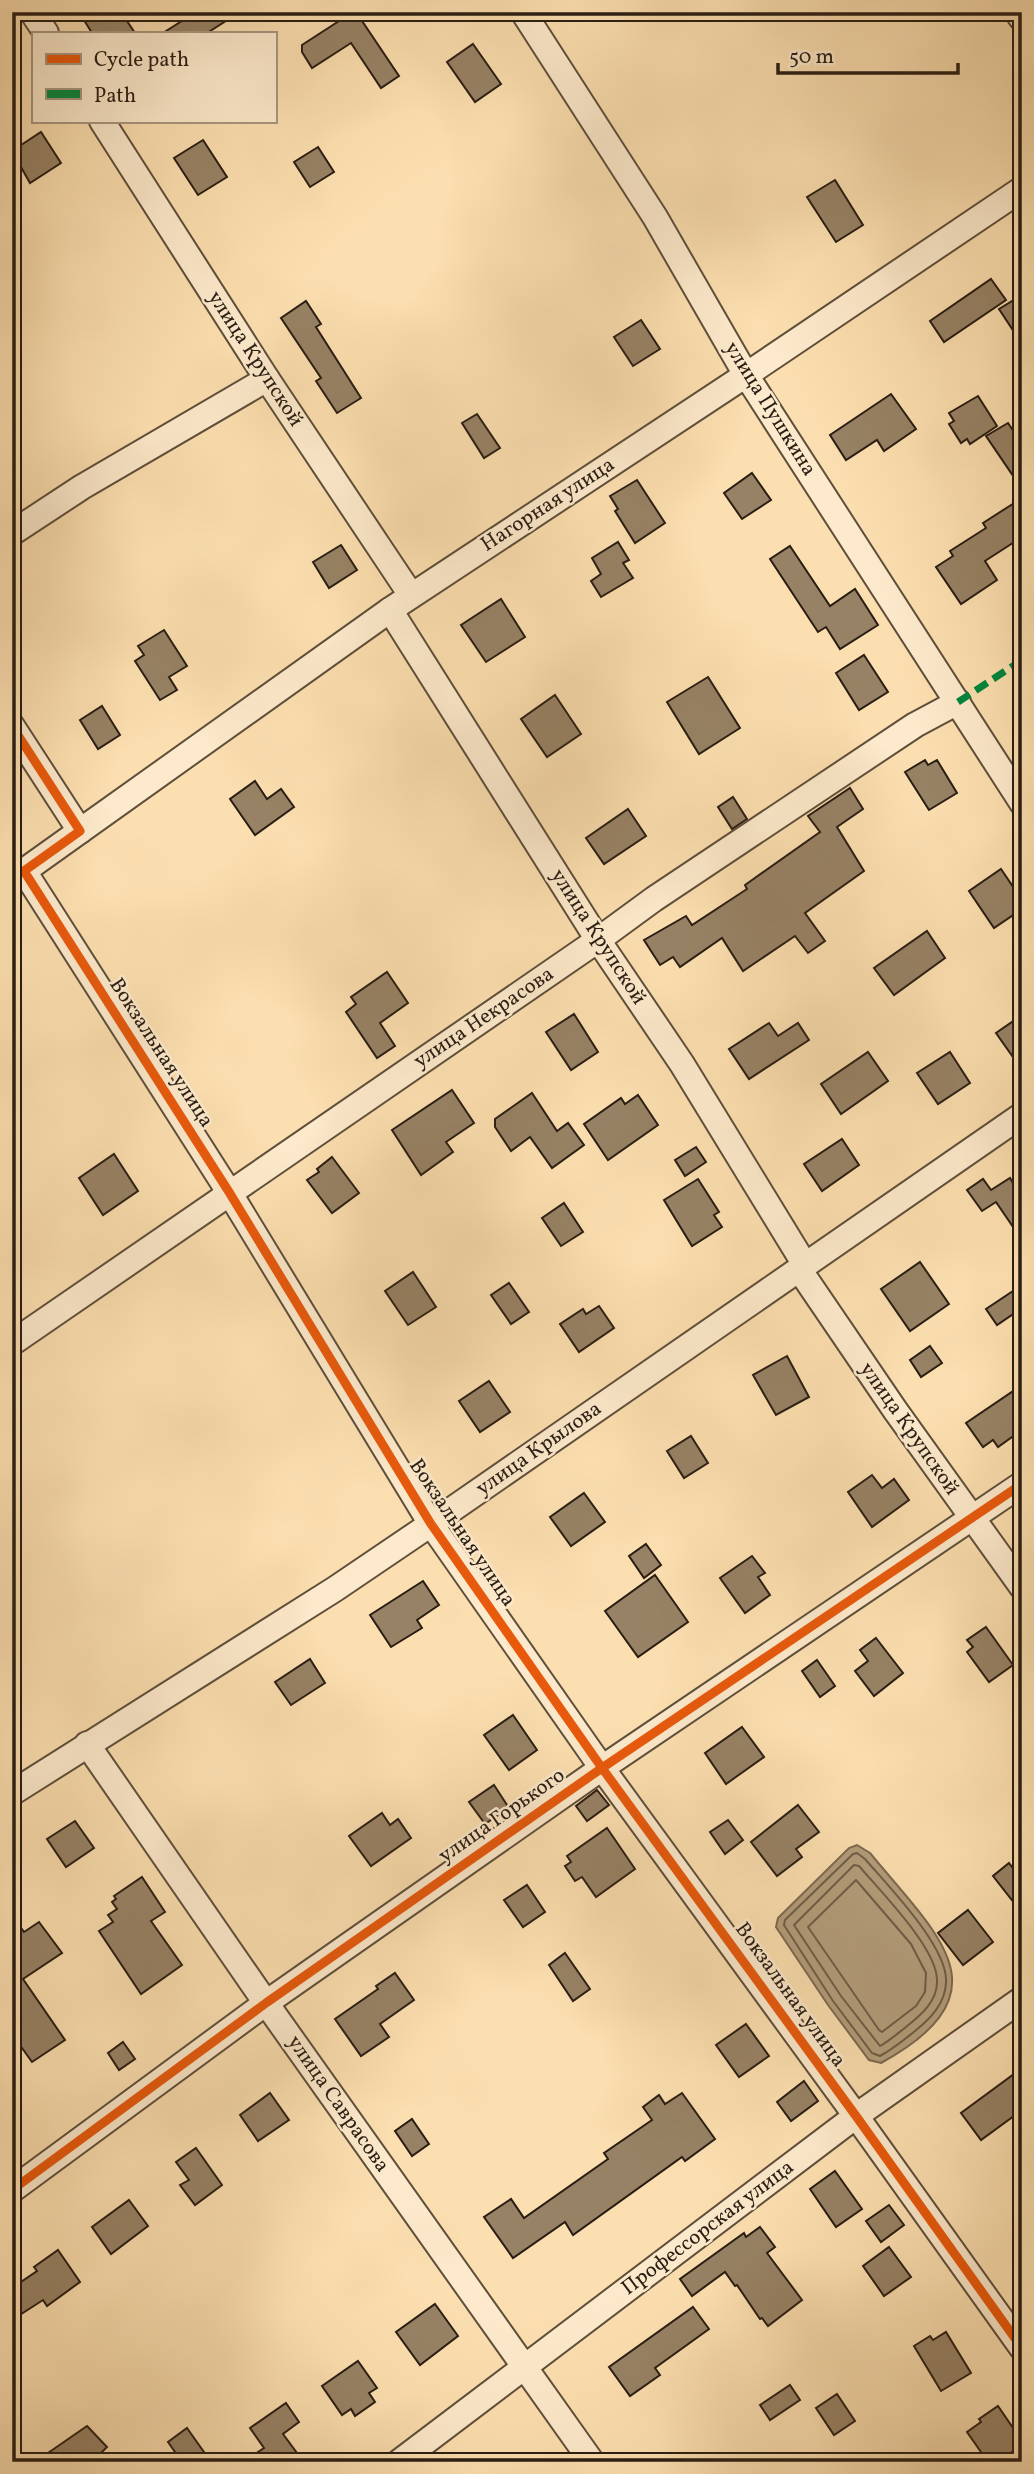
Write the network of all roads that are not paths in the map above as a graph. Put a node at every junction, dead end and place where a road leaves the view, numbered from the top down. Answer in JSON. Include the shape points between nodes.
{"nodes":[{"id":1,"x":32,"y":12,"type":"edge"},
{"id":2,"x":523,"y":12,"type":"edge"},
{"id":3,"x":1017,"y":12,"type":"edge"},
{"id":4,"x":1022,"y":19,"type":"edge"},
{"id":5,"x":45,"y":32,"type":"edge"},
{"id":6,"x":103,"y":122,"type":"edge"},
{"id":7,"x":1022,"y":189,"type":"edge"},
{"id":8,"x":746,"y":375,"type":"junction"},
{"id":9,"x":267,"y":379,"type":"junction"},
{"id":10,"x":12,"y":533,"type":"edge"},
{"id":11,"x":411,"y":595,"type":"junction"},
{"id":12,"x":390,"y":610,"type":"junction"},
{"id":13,"x":958,"y":702,"type":"junction"},
{"id":14,"x":12,"y":726,"type":"edge"},
{"id":15,"x":1022,"y":803,"type":"edge"},
{"id":16,"x":80,"y":831,"type":"junction"},
{"id":17,"x":18,"y":875,"type":"edge"},
{"id":18,"x":598,"y":940,"type":"junction"},
{"id":19,"x":1022,"y":1115,"type":"edge"},
{"id":20,"x":229,"y":1192,"type":"junction"},
{"id":21,"x":802,"y":1267,"type":"junction"},
{"id":22,"x":15,"y":1341,"type":"dead end"},
{"id":23,"x":1022,"y":1484,"type":"edge"},
{"id":24,"x":972,"y":1518,"type":"junction"},
{"id":25,"x":431,"y":1524,"type":"junction"},
{"id":26,"x":1022,"y":1587,"type":"edge"},
{"id":27,"x":87,"y":1744,"type":"junction"},
{"id":28,"x":602,"y":1768,"type":"junction"},
{"id":29,"x":12,"y":1793,"type":"edge"},
{"id":30,"x":1022,"y":1999,"type":"edge"},
{"id":31,"x":266,"y":2003,"type":"junction"},
{"id":32,"x":856,"y":2116,"type":"junction"},
{"id":33,"x":12,"y":2190,"type":"edge"},
{"id":34,"x":1022,"y":2348,"type":"edge"},
{"id":35,"x":525,"y":2367,"type":"junction"},
{"id":36,"x":399,"y":2462,"type":"edge"},
{"id":37,"x":592,"y":2462,"type":"edge"}],
"edges":[{"from":1,"to":5,"type":"street"},
{"from":2,"to":8,"type":"street","name":"улица Пушкина","via":[[655,217]]},
{"from":3,"to":4,"type":"street"},
{"from":6,"to":9,"type":"street","name":"улица Крупской"},
{"from":7,"to":8,"type":"street","name":"Нагорная улица"},
{"from":8,"to":11,"type":"street","name":"Нагорная улица"},
{"from":8,"to":13,"type":"street","name":"улица Пушкина"},
{"from":9,"to":10,"type":"street","via":[[82,486]]},
{"from":9,"to":11,"type":"street","name":"улица Крупской"},
{"from":11,"to":12,"type":"street","name":"Нагорная улица"},
{"from":12,"to":16,"type":"street","name":"Нагорная улица"},
{"from":12,"to":18,"type":"street","name":"улица Крупской"},
{"from":13,"to":15,"type":"street","name":"улица Пушкина"},
{"from":13,"to":18,"type":"street","name":"улица Некрасова","via":[[903,733]]},
{"from":14,"to":16,"type":"street"},
{"from":16,"to":17,"type":"street","name":"Вокзальная улица"},
{"from":17,"to":20,"type":"street","name":"Вокзальная улица"},
{"from":18,"to":20,"type":"street","name":"улица Некрасова"},
{"from":18,"to":21,"type":"street","name":"улица Крупской","via":[[682,1064]]},
{"from":19,"to":21,"type":"street","name":"улица Крылова"},
{"from":20,"to":22,"type":"street","name":"улица Некрасова"},
{"from":20,"to":25,"type":"street","name":"Вокзальная улица"},
{"from":21,"to":24,"type":"street","name":"улица Крупской"},
{"from":21,"to":25,"type":"street","name":"улица Крылова"},
{"from":23,"to":24,"type":"street","name":"улица Горького"},
{"from":24,"to":26,"type":"street","name":"улица Крупской"},
{"from":24,"to":28,"type":"street","name":"улица Горького"},
{"from":25,"to":27,"type":"street","name":"улица Крылова"},
{"from":25,"to":28,"type":"street","name":"Вокзальная улица"},
{"from":27,"to":29,"type":"street","name":"улица Крылова"},
{"from":27,"to":31,"type":"street","name":"улица Саврасова"},
{"from":28,"to":31,"type":"street","name":"улица Горького"},
{"from":28,"to":32,"type":"street","name":"Вокзальная улица"},
{"from":30,"to":32,"type":"street","name":"Профессорская улица"},
{"from":31,"to":33,"type":"street","name":"улица Горького"},
{"from":31,"to":35,"type":"street","name":"улица Саврасова"},
{"from":32,"to":34,"type":"street","name":"Вокзальная улица"},
{"from":32,"to":35,"type":"street","name":"Профессорская улица"},
{"from":35,"to":36,"type":"street","name":"Профессорская улица"},
{"from":35,"to":37,"type":"street","name":"улица Саврасова"}]}
